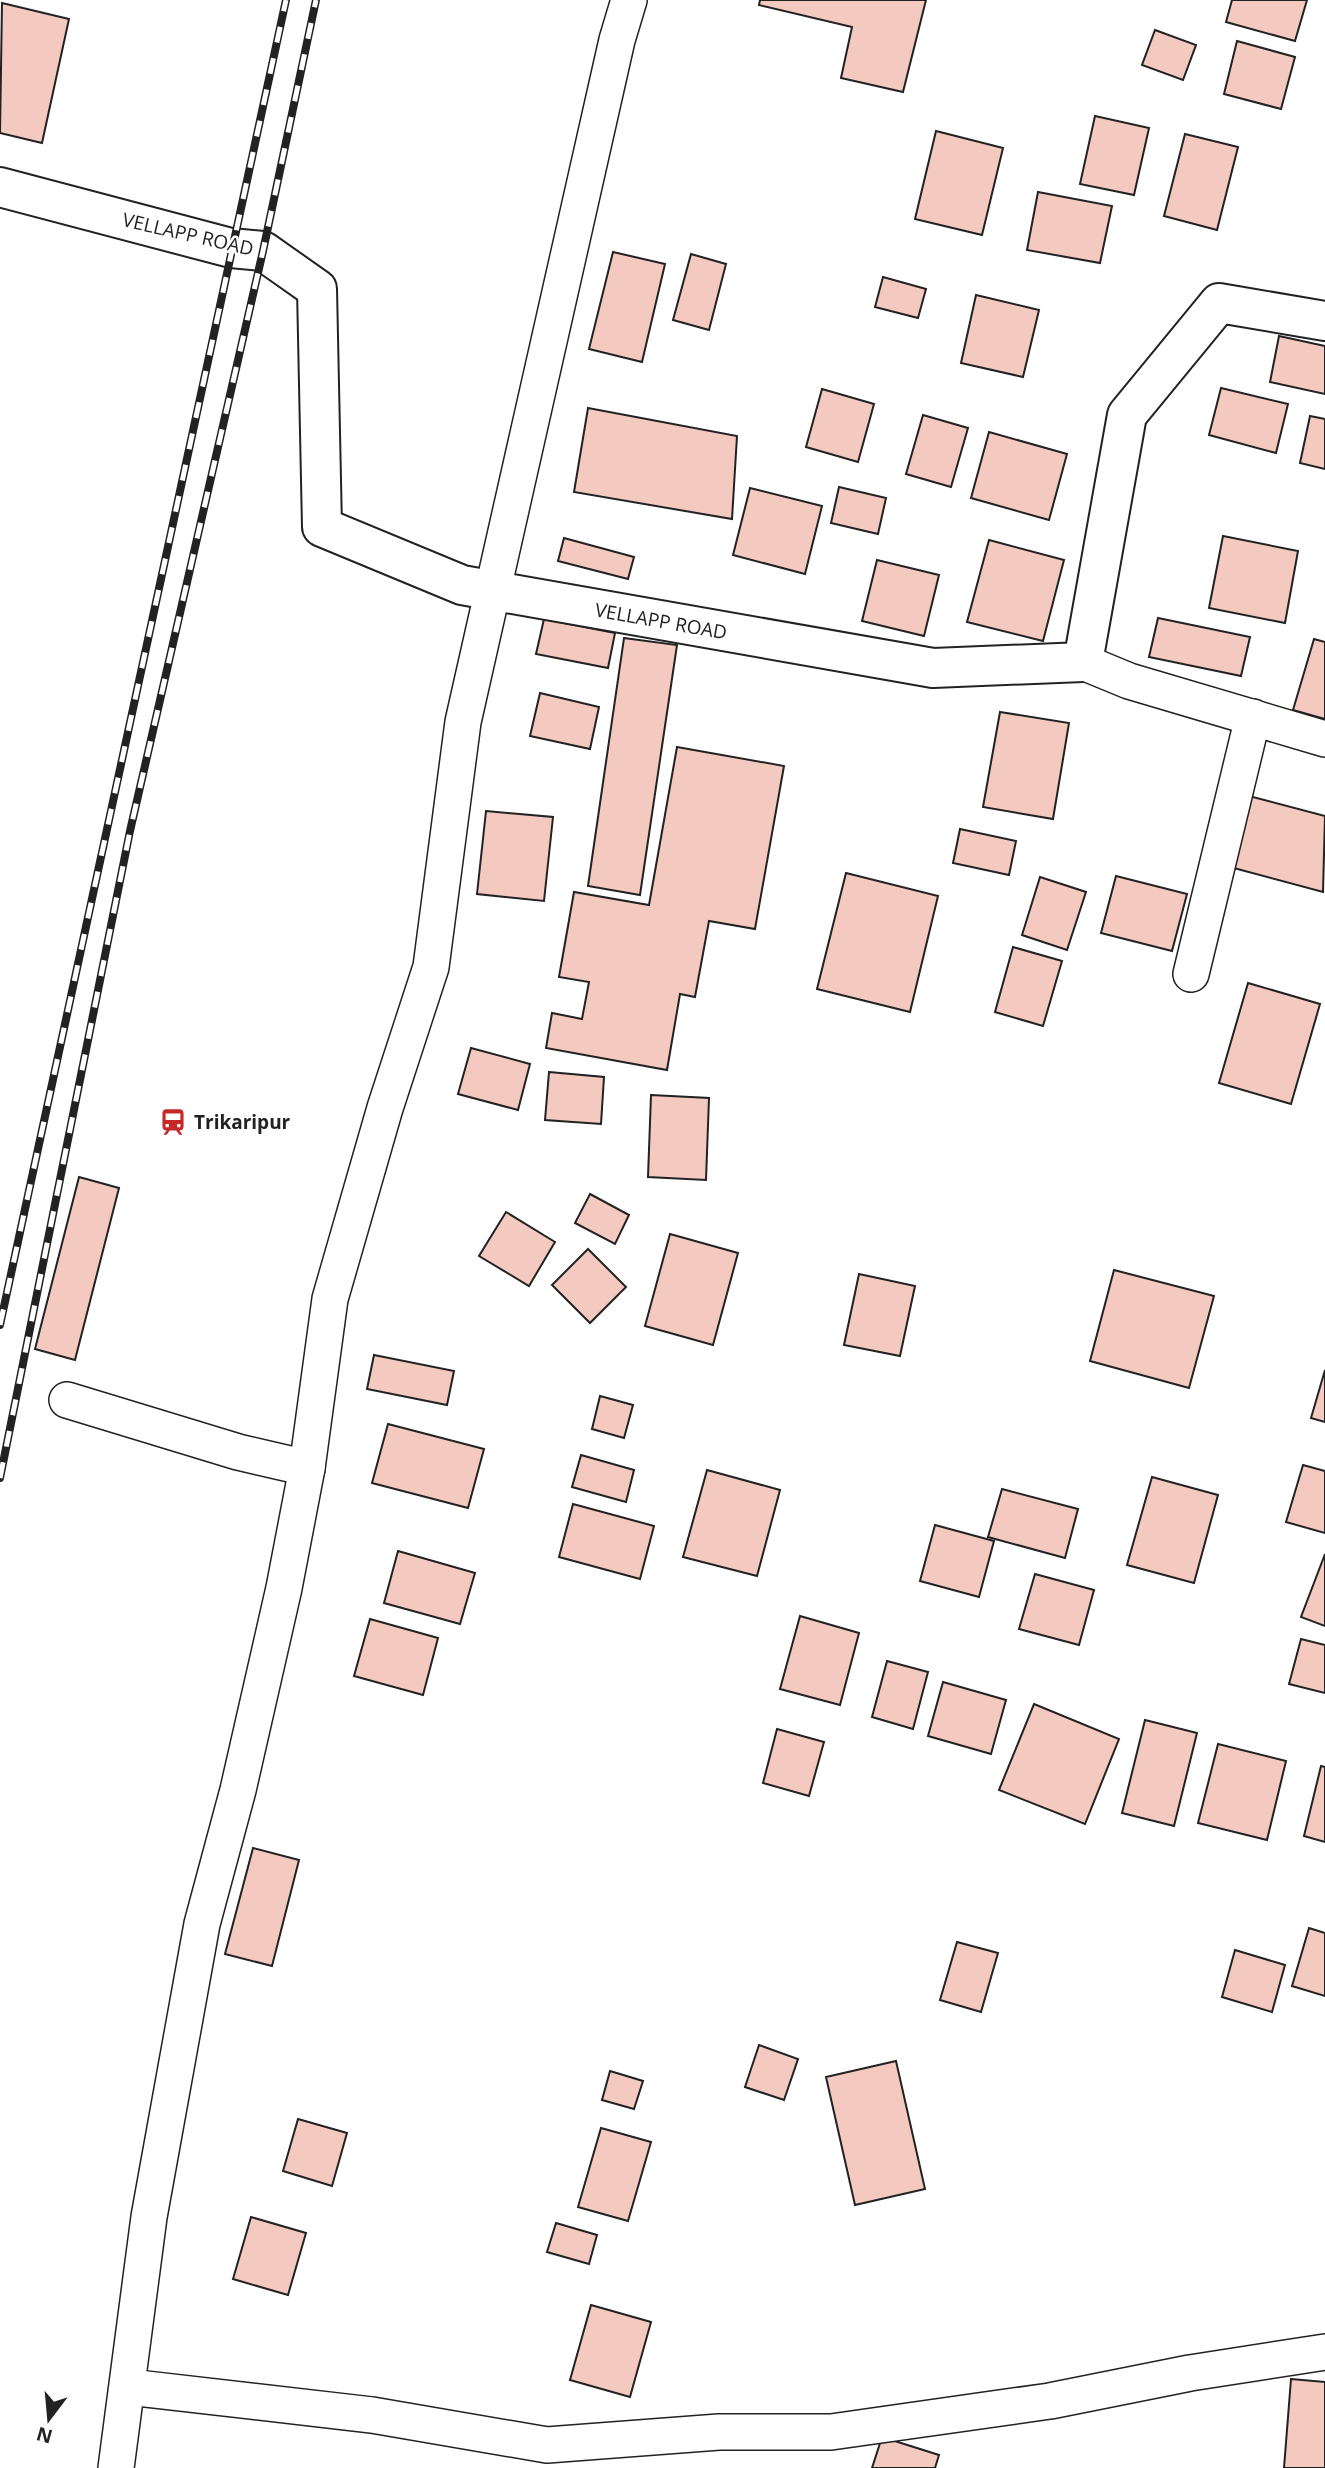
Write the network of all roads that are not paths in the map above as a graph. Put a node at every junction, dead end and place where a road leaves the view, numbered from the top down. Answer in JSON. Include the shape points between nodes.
{"nodes":[{"id":1,"x":629,"y":0,"type":"edge"},
{"id":2,"x":0,"y":187,"type":"edge"},
{"id":3,"x":1325,"y":321,"type":"edge"},
{"id":4,"x":495,"y":591,"type":"junction"},
{"id":5,"x":1083,"y":662,"type":"junction"},
{"id":6,"x":1253,"y":717,"type":"junction"},
{"id":7,"x":1325,"y":739,"type":"edge"},
{"id":8,"x":1191,"y":974,"type":"dead end"},
{"id":9,"x":67,"y":1400,"type":"dead end"},
{"id":10,"x":307,"y":1468,"type":"junction"},
{"id":11,"x":1325,"y":2352,"type":"edge"},
{"id":12,"x":129,"y":2387,"type":"junction"},
{"id":13,"x":116,"y":2468,"type":"edge"}],
"edges":[{"from":1,"to":4,"type":"street"},
{"from":2,"to":4,"type":"main road","name":"VELLAPP ROAD","via":[[231,248],[263,251],[317,289],[321,527],[462,585]]},
{"from":3,"to":5,"type":"main road","via":[[1219,303],[1127,415]]},
{"from":4,"to":5,"type":"main road","name":"VELLAPP ROAD","via":[[933,668]]},
{"from":4,"to":10,"type":"street","via":[[463,722],[430,967],[330,1299]]},
{"from":5,"to":6,"type":"street","via":[[1129,681]]},
{"from":6,"to":7,"type":"street"},
{"from":6,"to":8,"type":"street"},
{"from":9,"to":10,"type":"street"},
{"from":10,"to":12,"type":"street","via":[[250,1737],[202,1924],[149,2217]]},
{"from":11,"to":12,"type":"street","via":[[1050,2401],[831,2432],[719,2432],[547,2445],[372,2415]]},
{"from":12,"to":13,"type":"street"}]}
